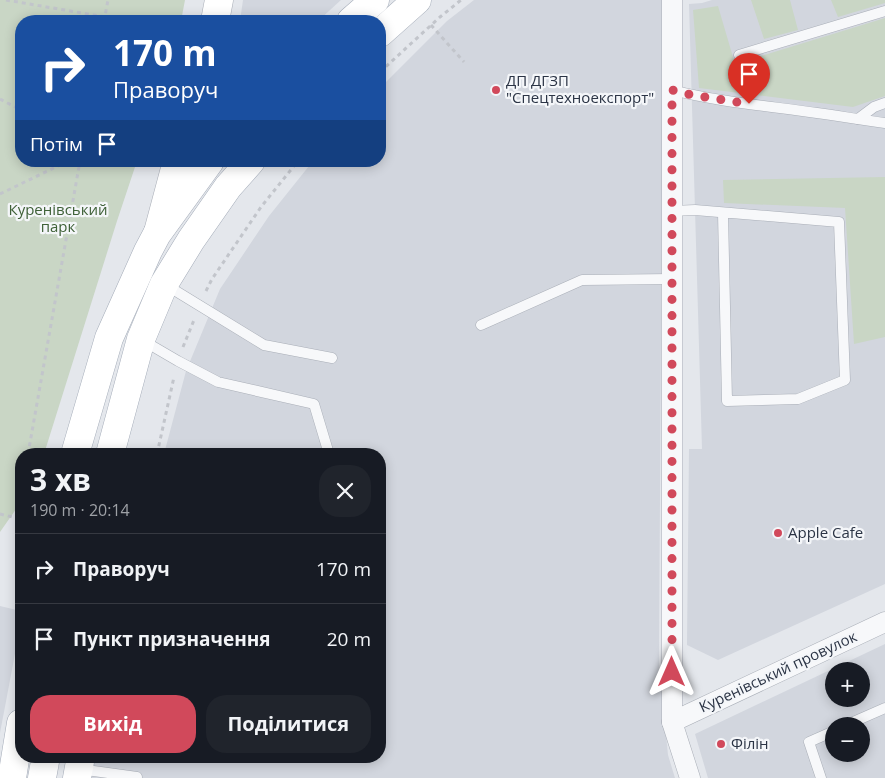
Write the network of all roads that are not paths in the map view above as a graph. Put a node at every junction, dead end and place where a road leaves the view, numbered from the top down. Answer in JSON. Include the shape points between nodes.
{"nodes":[{"id":1,"x":219,"y":0,"type":"edge"},
{"id":2,"x":375,"y":0,"type":"edge"},
{"id":3,"x":417,"y":0,"type":"edge"},
{"id":4,"x":672,"y":0,"type":"edge"},
{"id":5,"x":885,"y":11,"type":"edge"},
{"id":6,"x":216,"y":15,"type":"edge"},
{"id":7,"x":358,"y":15,"type":"edge"},
{"id":8,"x":386,"y":28,"type":"edge"},
{"id":9,"x":739,"y":55,"type":"dead end"},
{"id":10,"x":672,"y":90,"type":"junction"},
{"id":11,"x":885,"y":103,"type":"edge"},
{"id":12,"x":858,"y":119,"type":"junction"},
{"id":13,"x":885,"y":123,"type":"edge"},
{"id":14,"x":175,"y":167,"type":"edge"},
{"id":15,"x":206,"y":167,"type":"edge"},
{"id":16,"x":246,"y":167,"type":"edge"},
{"id":17,"x":672,"y":211,"type":"junction"},
{"id":18,"x":723,"y":213,"type":"junction"},
{"id":19,"x":157,"y":234,"type":"junction"},
{"id":20,"x":672,"y":278,"type":"junction"},
{"id":21,"x":164,"y":284,"type":"junction"},
{"id":22,"x":481,"y":325,"type":"dead end"},
{"id":23,"x":141,"y":339,"type":"junction"},
{"id":24,"x":332,"y":358,"type":"dead end"},
{"id":25,"x":76,"y":448,"type":"edge"},
{"id":26,"x":112,"y":448,"type":"edge"},
{"id":27,"x":129,"y":448,"type":"edge"},
{"id":28,"x":328,"y":448,"type":"edge"},
{"id":29,"x":885,"y":622,"type":"edge"},
{"id":30,"x":885,"y":708,"type":"edge"},
{"id":31,"x":864,"y":717,"type":"edge"},
{"id":32,"x":672,"y":722,"type":"junction"},
{"id":33,"x":825,"y":735,"type":"edge"},
{"id":34,"x":15,"y":760,"type":"edge"},
{"id":35,"x":45,"y":763,"type":"edge"},
{"id":36,"x":79,"y":768,"type":"edge"},
{"id":37,"x":137,"y":777,"type":"edge"},
{"id":38,"x":12,"y":778,"type":"edge"},
{"id":39,"x":42,"y":778,"type":"edge"},
{"id":40,"x":690,"y":778,"type":"edge"},
{"id":41,"x":821,"y":778,"type":"edge"}],
"edges":[{"from":1,"to":6,"type":"main road"},
{"from":2,"to":7,"type":"main road"},
{"from":3,"to":8,"type":"main road"},
{"from":4,"to":10,"type":"street"},
{"from":5,"to":9,"type":"lane"},
{"from":10,"to":12,"type":"lane"},
{"from":10,"to":17,"type":"street"},
{"from":11,"to":12,"type":"lane"},
{"from":12,"to":13,"type":"lane"},
{"from":14,"to":19,"type":"main road"},
{"from":15,"to":19,"type":"main road"},
{"from":16,"to":21,"type":"main road","via":[[228,187]]},
{"from":17,"to":18,"type":"lane"},
{"from":17,"to":20,"type":"street"},
{"from":18,"to":18,"type":"lane","via":[[839,222],[844,380],[798,398],[727,400]]},
{"from":19,"to":25,"type":"main road","via":[[109,338]]},
{"from":20,"to":22,"type":"lane","via":[[582,280]]},
{"from":20,"to":32,"type":"street"},
{"from":21,"to":23,"type":"main road"},
{"from":21,"to":24,"type":"lane","via":[[264,345]]},
{"from":23,"to":26,"type":"main road"},
{"from":23,"to":27,"type":"main road"},
{"from":23,"to":28,"type":"lane","via":[[218,382],[314,404]]},
{"from":29,"to":32,"type":"street","name":"Куренівський провулок"},
{"from":30,"to":31,"type":"lane"},
{"from":32,"to":40,"type":"street"},
{"from":33,"to":41,"type":"lane","via":[[808,742]]},
{"from":34,"to":38,"type":"main road"},
{"from":35,"to":39,"type":"main road"},
{"from":36,"to":37,"type":"lane"}]}
